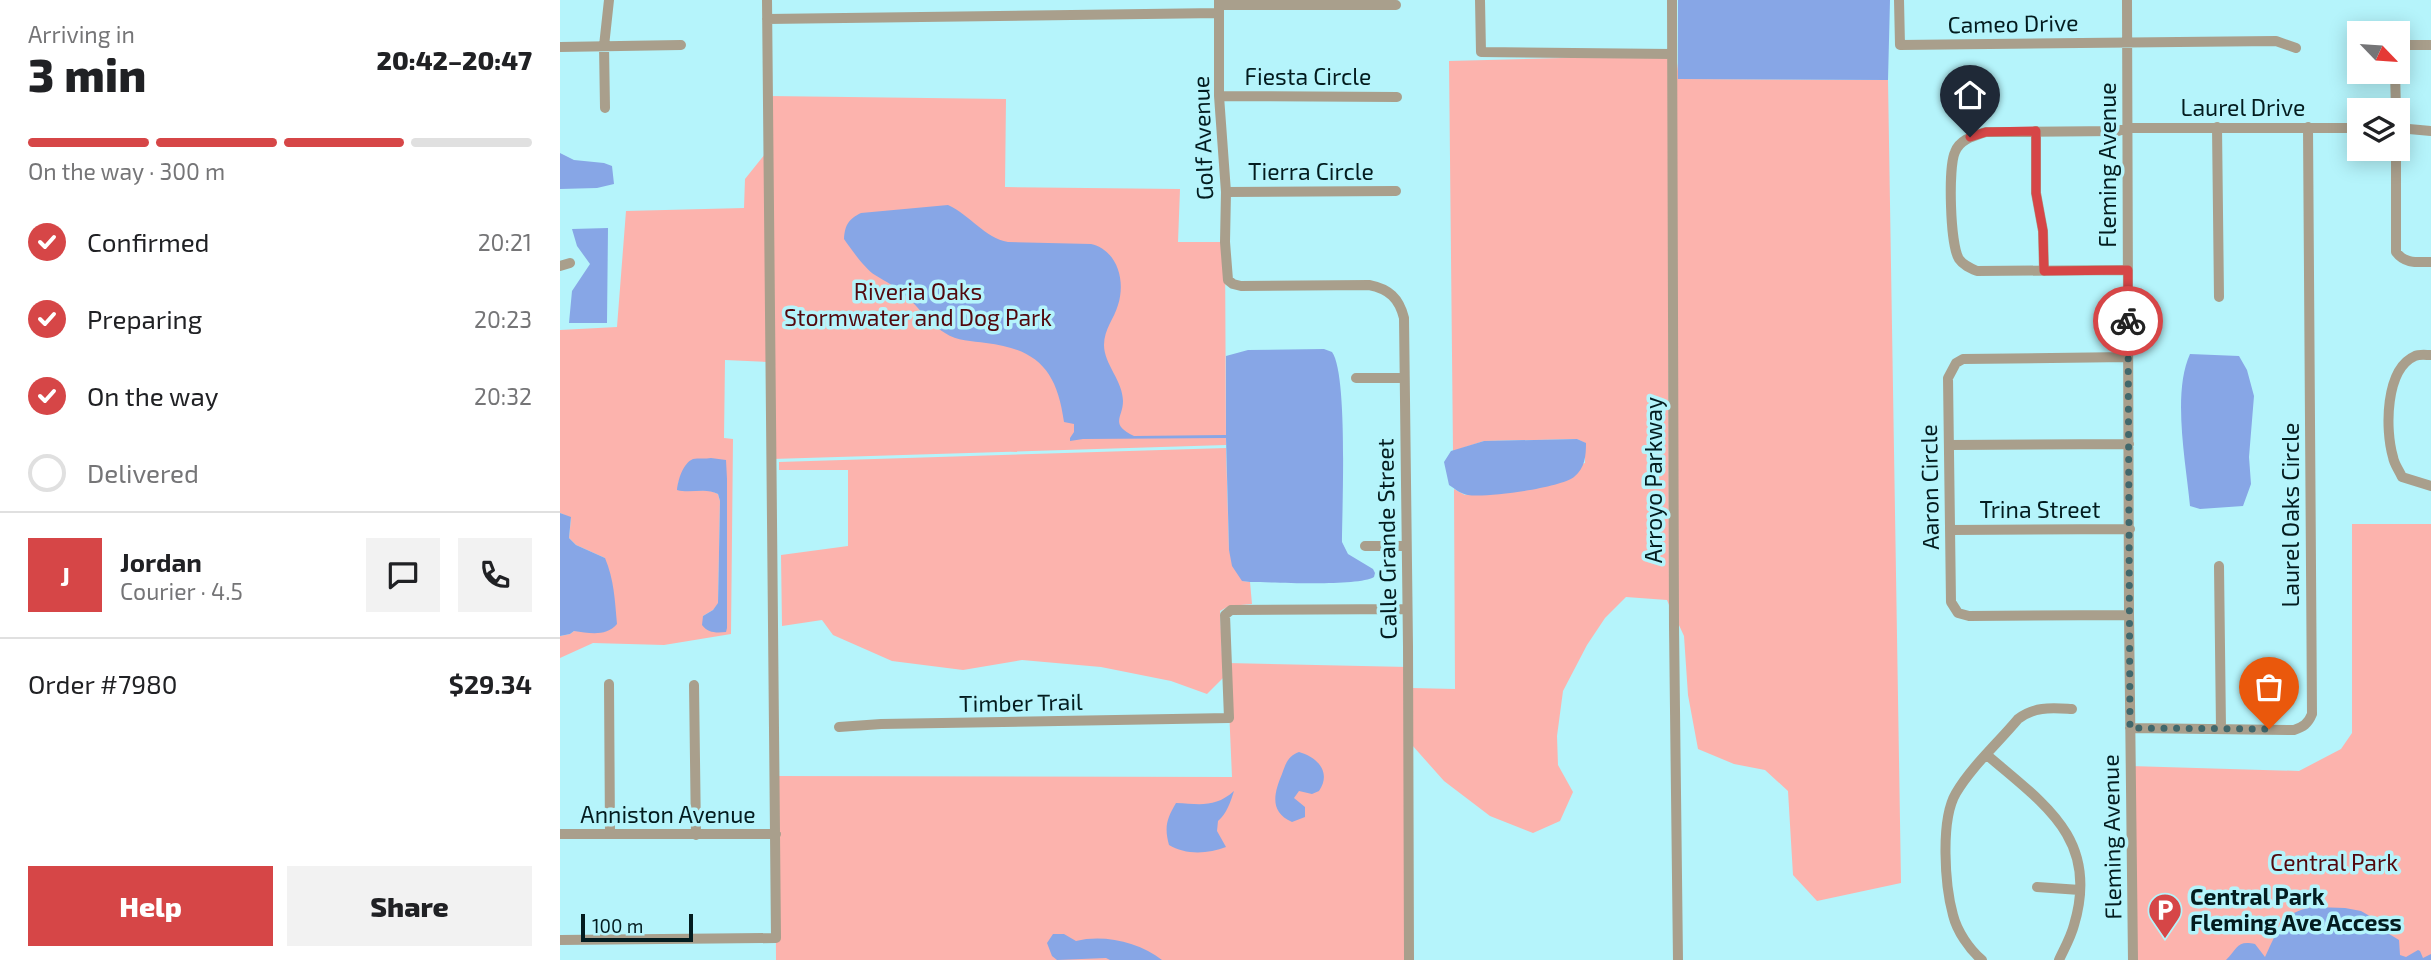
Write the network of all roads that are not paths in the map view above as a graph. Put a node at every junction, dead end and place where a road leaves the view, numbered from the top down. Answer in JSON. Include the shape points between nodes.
{"nodes":[{"id":1,"x":610,"y":0,"type":"edge"},
{"id":2,"x":767,"y":0,"type":"edge"},
{"id":3,"x":1480,"y":0,"type":"edge"},
{"id":4,"x":1672,"y":0,"type":"edge"},
{"id":5,"x":1899,"y":0,"type":"edge"},
{"id":6,"x":2127,"y":0,"type":"edge"},
{"id":7,"x":1396,"y":5,"type":"dead end"},
{"id":8,"x":1219,"y":6,"type":"edge"},
{"id":9,"x":767,"y":19,"type":"junction"},
{"id":10,"x":2127,"y":42,"type":"junction"},
{"id":11,"x":681,"y":45,"type":"dead end"},
{"id":12,"x":2410,"y":45,"type":"edge"},
{"id":13,"x":2431,"y":45,"type":"edge"},
{"id":14,"x":604,"y":46,"type":"junction"},
{"id":15,"x":560,"y":47,"type":"edge"},
{"id":16,"x":2296,"y":48,"type":"dead end"},
{"id":17,"x":1672,"y":54,"type":"junction"},
{"id":18,"x":1219,"y":96,"type":"junction"},
{"id":19,"x":1397,"y":97,"type":"dead end"},
{"id":20,"x":605,"y":108,"type":"dead end"},
{"id":21,"x":2217,"y":127,"type":"junction"},
{"id":22,"x":2308,"y":127,"type":"junction"},
{"id":23,"x":2127,"y":128,"type":"junction"},
{"id":24,"x":2347,"y":128,"type":"edge"},
{"id":25,"x":2410,"y":129,"type":"edge"},
{"id":26,"x":2036,"y":131,"type":"junction"},
{"id":27,"x":2431,"y":131,"type":"edge"},
{"id":28,"x":2396,"y":161,"type":"edge"},
{"id":29,"x":1396,"y":191,"type":"dead end"},
{"id":30,"x":1226,"y":192,"type":"junction"},
{"id":31,"x":2431,"y":262,"type":"edge"},
{"id":32,"x":2128,"y":270,"type":"junction"},
{"id":33,"x":2044,"y":271,"type":"junction"},
{"id":34,"x":1226,"y":274,"type":"joint"},
{"id":35,"x":2219,"y":297,"type":"dead end"},
{"id":36,"x":2431,"y":355,"type":"edge"},
{"id":37,"x":2128,"y":357,"type":"junction"},
{"id":38,"x":1356,"y":378,"type":"dead end"},
{"id":39,"x":1404,"y":378,"type":"junction"},
{"id":40,"x":2129,"y":444,"type":"junction"},
{"id":41,"x":1949,"y":445,"type":"junction"},
{"id":42,"x":2431,"y":486,"type":"edge"},
{"id":43,"x":2130,"y":529,"type":"junction"},
{"id":44,"x":1950,"y":530,"type":"junction"},
{"id":45,"x":1365,"y":546,"type":"dead end"},
{"id":46,"x":1405,"y":546,"type":"junction"},
{"id":47,"x":2219,"y":566,"type":"dead end"},
{"id":48,"x":1406,"y":609,"type":"junction"},
{"id":49,"x":2129,"y":615,"type":"junction"},
{"id":50,"x":609,"y":684,"type":"dead end"},
{"id":51,"x":694,"y":685,"type":"dead end"},
{"id":52,"x":2072,"y":709,"type":"dead end"},
{"id":53,"x":839,"y":727,"type":"dead end"},
{"id":54,"x":2130,"y":728,"type":"junction"},
{"id":55,"x":2221,"y":729,"type":"junction"},
{"id":56,"x":1987,"y":755,"type":"junction"},
{"id":57,"x":560,"y":834,"type":"edge"},
{"id":58,"x":610,"y":834,"type":"junction"},
{"id":59,"x":776,"y":834,"type":"junction"},
{"id":60,"x":696,"y":835,"type":"junction"},
{"id":61,"x":2037,"y":887,"type":"dead end"},
{"id":62,"x":2080,"y":890,"type":"junction"},
{"id":63,"x":560,"y":940,"type":"edge"},
{"id":64,"x":1409,"y":960,"type":"edge"},
{"id":65,"x":1678,"y":960,"type":"edge"},
{"id":66,"x":1982,"y":960,"type":"edge"},
{"id":67,"x":2059,"y":960,"type":"edge"},
{"id":68,"x":2133,"y":960,"type":"edge"}],
"edges":[{"from":1,"to":14,"type":"street"},
{"from":2,"to":9,"type":"street"},
{"from":3,"to":17,"type":"street","via":[[1481,52]]},
{"from":4,"to":17,"type":"street","name":"Arroyo Parkway"},
{"from":5,"to":10,"type":"street","name":"Cameo Drive","via":[[1900,45]]},
{"from":6,"to":10,"type":"street","name":"Fleming Avenue"},
{"from":7,"to":8,"type":"street"},
{"from":8,"to":9,"type":"street"},
{"from":8,"to":18,"type":"street","name":"Golf Avenue"},
{"from":9,"to":59,"type":"street"},
{"from":10,"to":16,"type":"street","name":"Cameo Drive","via":[[2276,41]]},
{"from":10,"to":23,"type":"street","name":"Fleming Avenue"},
{"from":11,"to":14,"type":"street"},
{"from":12,"to":13,"type":"street"},
{"from":14,"to":15,"type":"street"},
{"from":14,"to":20,"type":"street"},
{"from":17,"to":65,"type":"street","name":"Arroyo Parkway"},
{"from":18,"to":19,"type":"street","name":"Fiesta Circle"},
{"from":18,"to":30,"type":"street","name":"Golf Avenue"},
{"from":21,"to":22,"type":"street","name":"Laurel Drive"},
{"from":21,"to":23,"type":"street","name":"Laurel Drive"},
{"from":21,"to":35,"type":"street"},
{"from":22,"to":24,"type":"street","name":"Laurel Drive"},
{"from":22,"to":55,"type":"street","name":"Laurel Oaks Circle","via":[[2312,714],[2294,730]]},
{"from":23,"to":26,"type":"street","name":"Laurel Drive"},
{"from":23,"to":32,"type":"street","name":"Fleming Avenue"},
{"from":25,"to":27,"type":"street"},
{"from":26,"to":33,"type":"street","via":[[2036,193]]},
{"from":26,"to":33,"type":"street","name":"Laurel Drive","via":[[1986,132],[1959,145],[1951,163],[1953,243],[1959,259],[1977,271]]},
{"from":28,"to":31,"type":"street","via":[[2396,252],[2409,262]]},
{"from":29,"to":30,"type":"street","name":"Tierra Circle"},
{"from":30,"to":34,"type":"street","name":"Golf Avenue"},
{"from":32,"to":33,"type":"street","name":"Laurel Drive"},
{"from":32,"to":37,"type":"street","name":"Fleming Avenue"},
{"from":34,"to":39,"type":"street","name":"Calle Grande Street","via":[[1241,286],[1382,288],[1401,305]]},
{"from":36,"to":42,"type":"street","via":[[2416,355],[2401,367],[2392,387],[2389,413],[2393,458],[2402,477]]},
{"from":37,"to":40,"type":"street","name":"Fleming Avenue"},
{"from":37,"to":41,"type":"street","name":"Aaron Circle","via":[[1963,359],[1948,378]]},
{"from":38,"to":39,"type":"street"},
{"from":39,"to":46,"type":"street","name":"Calle Grande Street"},
{"from":40,"to":41,"type":"street"},
{"from":40,"to":43,"type":"street","name":"Fleming Avenue"},
{"from":41,"to":44,"type":"street","name":"Aaron Circle"},
{"from":43,"to":44,"type":"street","name":"Trina Street"},
{"from":43,"to":49,"type":"street","name":"Fleming Avenue"},
{"from":44,"to":49,"type":"street","name":"Aaron Circle","via":[[1951,601],[1958,613]]},
{"from":45,"to":46,"type":"street"},
{"from":46,"to":48,"type":"street","name":"Calle Grande Street"},
{"from":47,"to":55,"type":"street"},
{"from":48,"to":53,"type":"street","name":"Timber Trail","via":[[1231,610],[1225,615],[1229,718]]},
{"from":48,"to":64,"type":"street","name":"Calle Grande Street"},
{"from":49,"to":54,"type":"street","name":"Fleming Avenue"},
{"from":50,"to":58,"type":"street"},
{"from":51,"to":60,"type":"street"},
{"from":52,"to":56,"type":"street","via":[[2028,712]]},
{"from":54,"to":55,"type":"street","name":"Laurel Oaks Circle"},
{"from":54,"to":68,"type":"street","name":"Fleming Avenue"},
{"from":56,"to":62,"type":"street","via":[[2061,822],[2076,849]]},
{"from":56,"to":66,"type":"street","via":[[1955,795],[1948,818],[1947,865],[1954,917]]},
{"from":57,"to":58,"type":"street","name":"Anniston Avenue"},
{"from":58,"to":60,"type":"street","name":"Anniston Avenue"},
{"from":59,"to":60,"type":"street","name":"Anniston Avenue"},
{"from":59,"to":63,"type":"street","via":[[776,938]]},
{"from":61,"to":62,"type":"street"},
{"from":62,"to":67,"type":"street","via":[[2074,926]]}]}
